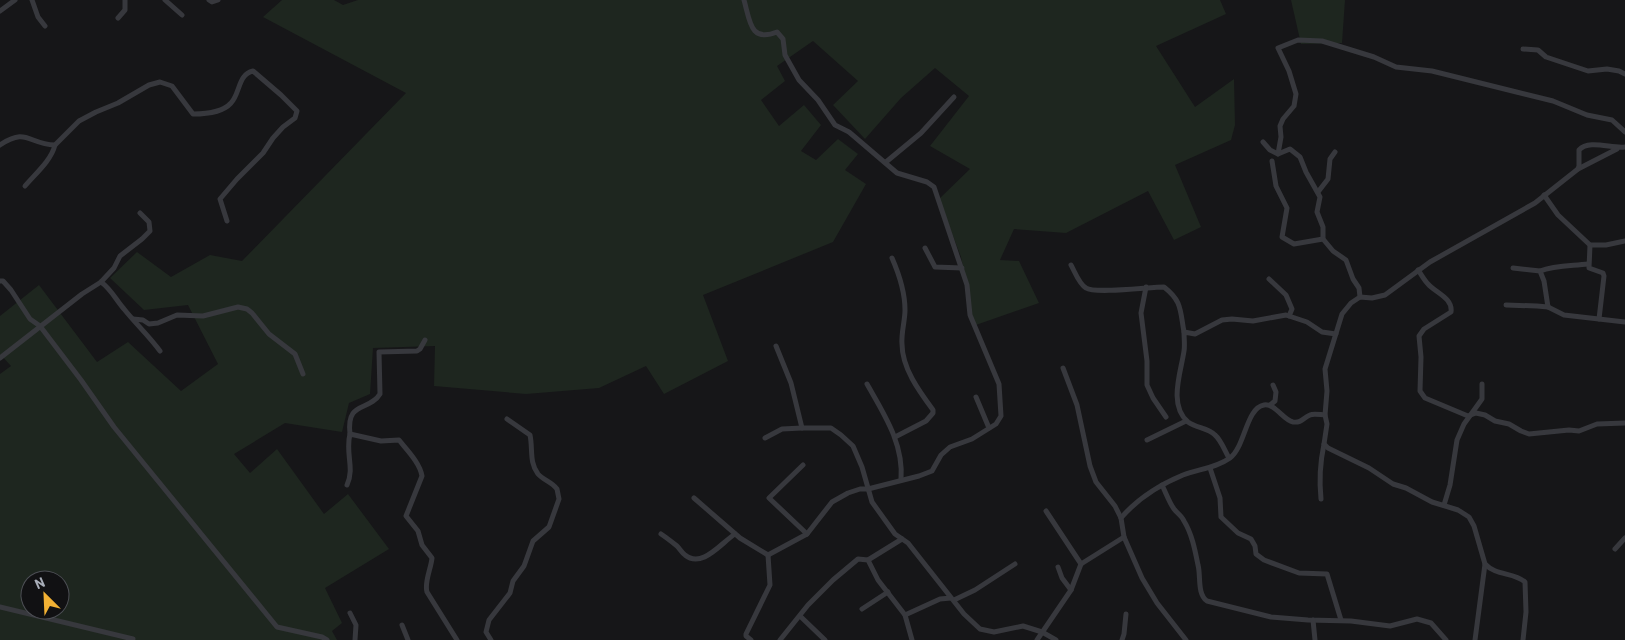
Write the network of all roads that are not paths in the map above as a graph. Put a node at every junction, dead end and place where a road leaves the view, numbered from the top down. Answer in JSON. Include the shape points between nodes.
{"nodes":[{"id":1,"x":15,"y":0,"type":"edge"},
{"id":2,"x":32,"y":0,"type":"edge"},
{"id":3,"x":124,"y":0,"type":"edge"},
{"id":4,"x":165,"y":0,"type":"edge"},
{"id":5,"x":209,"y":0,"type":"edge"},
{"id":6,"x":218,"y":0,"type":"edge"},
{"id":7,"x":744,"y":0,"type":"edge"},
{"id":8,"x":0,"y":11,"type":"edge"},
{"id":9,"x":182,"y":15,"type":"dead end"},
{"id":10,"x":118,"y":18,"type":"dead end"},
{"id":11,"x":45,"y":26,"type":"dead end"},
{"id":12,"x":1523,"y":49,"type":"dead end"},
{"id":13,"x":1625,"y":74,"type":"edge"},
{"id":14,"x":954,"y":96,"type":"dead end"},
{"id":15,"x":1625,"y":132,"type":"edge"},
{"id":16,"x":1264,"y":142,"type":"dead end"},
{"id":17,"x":0,"y":145,"type":"edge"},
{"id":18,"x":55,"y":145,"type":"junction"},
{"id":19,"x":1625,"y":147,"type":"edge"},
{"id":20,"x":1618,"y":148,"type":"junction"},
{"id":21,"x":1335,"y":152,"type":"dead end"},
{"id":22,"x":1278,"y":154,"type":"junction"},
{"id":23,"x":1272,"y":161,"type":"dead end"},
{"id":24,"x":886,"y":162,"type":"junction"},
{"id":25,"x":1578,"y":169,"type":"junction"},
{"id":26,"x":25,"y":186,"type":"dead end"},
{"id":27,"x":1318,"y":192,"type":"junction"},
{"id":28,"x":1544,"y":194,"type":"junction"},
{"id":29,"x":140,"y":213,"type":"dead end"},
{"id":30,"x":227,"y":221,"type":"dead end"},
{"id":31,"x":1323,"y":239,"type":"junction"},
{"id":32,"x":1625,"y":241,"type":"edge"},
{"id":33,"x":1590,"y":245,"type":"junction"},
{"id":34,"x":925,"y":248,"type":"dead end"},
{"id":35,"x":892,"y":258,"type":"dead end"},
{"id":36,"x":1588,"y":264,"type":"junction"},
{"id":37,"x":1071,"y":265,"type":"dead end"},
{"id":38,"x":962,"y":268,"type":"junction"},
{"id":39,"x":1513,"y":268,"type":"dead end"},
{"id":40,"x":1418,"y":270,"type":"junction"},
{"id":41,"x":1540,"y":271,"type":"junction"},
{"id":42,"x":1269,"y":279,"type":"dead end"},
{"id":43,"x":0,"y":281,"type":"edge"},
{"id":44,"x":101,"y":282,"type":"junction"},
{"id":45,"x":1146,"y":287,"type":"junction"},
{"id":46,"x":1360,"y":297,"type":"junction"},
{"id":47,"x":1506,"y":305,"type":"dead end"},
{"id":48,"x":1548,"y":307,"type":"junction"},
{"id":49,"x":1289,"y":316,"type":"junction"},
{"id":50,"x":134,"y":319,"type":"junction"},
{"id":51,"x":1599,"y":319,"type":"junction"},
{"id":52,"x":1625,"y":322,"type":"edge"},
{"id":53,"x":40,"y":326,"type":"junction"},
{"id":54,"x":1184,"y":332,"type":"junction"},
{"id":55,"x":1336,"y":334,"type":"junction"},
{"id":56,"x":425,"y":340,"type":"dead end"},
{"id":57,"x":776,"y":346,"type":"dead end"},
{"id":58,"x":160,"y":351,"type":"dead end"},
{"id":59,"x":0,"y":358,"type":"edge"},
{"id":60,"x":1064,"y":368,"type":"dead end"},
{"id":61,"x":303,"y":374,"type":"dead end"},
{"id":62,"x":867,"y":384,"type":"dead end"},
{"id":63,"x":1482,"y":384,"type":"dead end"},
{"id":64,"x":1273,"y":385,"type":"dead end"},
{"id":65,"x":976,"y":397,"type":"dead end"},
{"id":66,"x":1270,"y":405,"type":"junction"},
{"id":67,"x":1325,"y":415,"type":"junction"},
{"id":68,"x":1468,"y":416,"type":"junction"},
{"id":69,"x":1166,"y":417,"type":"dead end"},
{"id":70,"x":506,"y":419,"type":"dead end"},
{"id":71,"x":1186,"y":421,"type":"junction"},
{"id":72,"x":1625,"y":424,"type":"edge"},
{"id":73,"x":802,"y":428,"type":"junction"},
{"id":74,"x":989,"y":428,"type":"junction"},
{"id":75,"x":350,"y":434,"type":"junction"},
{"id":76,"x":895,"y":437,"type":"junction"},
{"id":77,"x":765,"y":438,"type":"dead end"},
{"id":78,"x":1147,"y":440,"type":"dead end"},
{"id":79,"x":1324,"y":444,"type":"junction"},
{"id":80,"x":1230,"y":458,"type":"junction"},
{"id":81,"x":803,"y":465,"type":"dead end"},
{"id":82,"x":1210,"y":468,"type":"junction"},
{"id":83,"x":901,"y":480,"type":"junction"},
{"id":84,"x":347,"y":485,"type":"dead end"},
{"id":85,"x":1162,"y":485,"type":"junction"},
{"id":86,"x":868,"y":490,"type":"junction"},
{"id":87,"x":694,"y":498,"type":"dead end"},
{"id":88,"x":1322,"y":499,"type":"dead end"},
{"id":89,"x":1444,"y":505,"type":"junction"},
{"id":90,"x":1046,"y":511,"type":"dead end"},
{"id":91,"x":1121,"y":518,"type":"junction"},
{"id":92,"x":661,"y":534,"type":"dead end"},
{"id":93,"x":736,"y":534,"type":"junction"},
{"id":94,"x":807,"y":534,"type":"junction"},
{"id":95,"x":1124,"y":537,"type":"junction"},
{"id":96,"x":1625,"y":538,"type":"edge"},
{"id":97,"x":902,"y":539,"type":"junction"},
{"id":98,"x":1615,"y":549,"type":"dead end"},
{"id":99,"x":768,"y":555,"type":"junction"},
{"id":100,"x":868,"y":560,"type":"junction"},
{"id":101,"x":1015,"y":564,"type":"dead end"},
{"id":102,"x":1081,"y":564,"type":"junction"},
{"id":103,"x":1485,"y":564,"type":"junction"},
{"id":104,"x":1058,"y":567,"type":"dead end"},
{"id":105,"x":1071,"y":590,"type":"junction"},
{"id":106,"x":888,"y":592,"type":"junction"},
{"id":107,"x":953,"y":599,"type":"junction"},
{"id":108,"x":0,"y":607,"type":"edge"},
{"id":109,"x":862,"y":609,"type":"dead end"},
{"id":110,"x":350,"y":613,"type":"dead end"},
{"id":111,"x":1126,"y":614,"type":"dead end"},
{"id":112,"x":905,"y":615,"type":"junction"},
{"id":113,"x":800,"y":616,"type":"junction"},
{"id":114,"x":1313,"y":620,"type":"junction"},
{"id":115,"x":1341,"y":620,"type":"junction"},
{"id":116,"x":402,"y":625,"type":"dead end"},
{"id":117,"x":1042,"y":632,"type":"junction"},
{"id":118,"x":133,"y":639,"type":"edge"},
{"id":119,"x":328,"y":640,"type":"edge"},
{"id":120,"x":354,"y":640,"type":"edge"},
{"id":121,"x":408,"y":640,"type":"edge"},
{"id":122,"x":457,"y":640,"type":"edge"},
{"id":123,"x":491,"y":640,"type":"edge"},
{"id":124,"x":751,"y":640,"type":"edge"},
{"id":125,"x":780,"y":640,"type":"edge"},
{"id":126,"x":825,"y":640,"type":"edge"},
{"id":127,"x":912,"y":640,"type":"edge"},
{"id":128,"x":1037,"y":640,"type":"edge"},
{"id":129,"x":1056,"y":640,"type":"edge"},
{"id":130,"x":1122,"y":640,"type":"edge"},
{"id":131,"x":1186,"y":640,"type":"edge"},
{"id":132,"x":1316,"y":640,"type":"edge"},
{"id":133,"x":1446,"y":640,"type":"edge"},
{"id":134,"x":1475,"y":640,"type":"edge"},
{"id":135,"x":1523,"y":640,"type":"edge"}],
"edges":[{"from":1,"to":8,"type":"street"},
{"from":2,"to":11,"type":"street"},
{"from":3,"to":10,"type":"street","via":[[125,10]]},
{"from":4,"to":9,"type":"street"},
{"from":5,"to":6,"type":"street"},
{"from":7,"to":24,"type":"street","via":[[752,28],[764,37],[777,32],[780,34],[799,80],[835,125],[849,132]]},
{"from":12,"to":13,"type":"street","via":[[1538,50],[1546,57],[1588,72],[1607,69]]},
{"from":14,"to":24,"type":"street","via":[[921,133]]},
{"from":15,"to":22,"type":"street","via":[[1612,120],[1588,115],[1524,92],[1432,71],[1396,67],[1322,41],[1298,40],[1278,48],[1296,94],[1294,106],[1280,126]]},
{"from":16,"to":22,"type":"street"},
{"from":17,"to":18,"type":"street","via":[[23,136]]},
{"from":18,"to":26,"type":"street","via":[[49,158]]},
{"from":18,"to":30,"type":"street","via":[[79,121],[160,82],[172,86],[193,114],[224,109],[234,100],[244,77],[253,71],[297,114],[220,200]]},
{"from":19,"to":20,"type":"street"},
{"from":20,"to":25,"type":"street"},
{"from":20,"to":25,"type":"street","via":[[1583,146],[1579,150]]},
{"from":21,"to":27,"type":"street","via":[[1330,159],[1328,180]]},
{"from":22,"to":27,"type":"street","via":[[1290,149],[1295,152]]},
{"from":23,"to":31,"type":"street","via":[[1276,186],[1287,208],[1282,237],[1294,244]]},
{"from":24,"to":38,"type":"street","via":[[897,173],[934,187]]},
{"from":25,"to":28,"type":"street"},
{"from":27,"to":31,"type":"street","via":[[1317,212],[1323,227]]},
{"from":28,"to":33,"type":"street","via":[[1558,215]]},
{"from":28,"to":40,"type":"street","via":[[1535,203]]},
{"from":29,"to":44,"type":"street","via":[[148,222],[150,231],[120,256]]},
{"from":31,"to":46,"type":"street","via":[[1346,260]]},
{"from":32,"to":33,"type":"street"},
{"from":33,"to":36,"type":"street"},
{"from":34,"to":38,"type":"street","via":[[935,267]]},
{"from":35,"to":76,"type":"street","via":[[903,290],[902,345],[906,366],[933,413]]},
{"from":36,"to":41,"type":"street"},
{"from":36,"to":51,"type":"street","via":[[1589,268],[1604,276]]},
{"from":37,"to":45,"type":"street","via":[[1087,290]]},
{"from":38,"to":74,"type":"street","via":[[970,315],[999,384],[1001,416]]},
{"from":39,"to":41,"type":"street"},
{"from":40,"to":46,"type":"street","via":[[1385,295]]},
{"from":40,"to":68,"type":"street","via":[[1428,284],[1449,301],[1452,310],[1419,336],[1420,391],[1425,398]]},
{"from":41,"to":48,"type":"street"},
{"from":42,"to":49,"type":"street","via":[[1286,295],[1292,308]]},
{"from":43,"to":53,"type":"street","via":[[11,290],[30,319]]},
{"from":44,"to":50,"type":"street"},
{"from":44,"to":53,"type":"street"},
{"from":45,"to":54,"type":"street","via":[[1164,287],[1175,296]]},
{"from":45,"to":69,"type":"street","via":[[1140,313],[1147,385]]},
{"from":46,"to":55,"type":"street","via":[[1342,314]]},
{"from":47,"to":48,"type":"street"},
{"from":48,"to":51,"type":"street","via":[[1564,315]]},
{"from":49,"to":54,"type":"street","via":[[1253,321],[1232,318],[1194,334]]},
{"from":49,"to":55,"type":"street","via":[[1322,332]]},
{"from":50,"to":58,"type":"street"},
{"from":50,"to":61,"type":"street","via":[[149,324],[177,316],[203,316],[246,309],[269,334],[295,354]]},
{"from":51,"to":52,"type":"street"},
{"from":53,"to":59,"type":"street"},
{"from":53,"to":119,"type":"street","via":[[114,428],[277,627]]},
{"from":54,"to":71,"type":"street","via":[[1177,398]]},
{"from":55,"to":67,"type":"street","via":[[1325,369]]},
{"from":56,"to":75,"type":"street","via":[[417,350],[378,352],[380,394],[354,412],[349,425]]},
{"from":57,"to":73,"type":"street","via":[[791,383]]},
{"from":60,"to":91,"type":"street","via":[[1077,405],[1092,473]]},
{"from":62,"to":76,"type":"street"},
{"from":63,"to":68,"type":"street","via":[[1482,399]]},
{"from":64,"to":66,"type":"street","via":[[1275,401]]},
{"from":65,"to":74,"type":"street"},
{"from":66,"to":67,"type":"street","via":[[1291,422],[1301,422],[1310,415]]},
{"from":66,"to":80,"type":"street","via":[[1259,407],[1249,420],[1239,448]]},
{"from":67,"to":79,"type":"street"},
{"from":68,"to":72,"type":"street","via":[[1476,413],[1485,415],[1529,434],[1579,431],[1597,424]]},
{"from":68,"to":89,"type":"street","via":[[1458,440]]},
{"from":70,"to":123,"type":"street","via":[[530,435],[534,466],[538,474],[557,489],[558,499],[549,527],[533,541],[510,593],[489,620],[486,632]]},
{"from":71,"to":78,"type":"street"},
{"from":71,"to":80,"type":"street","via":[[1216,435]]},
{"from":73,"to":77,"type":"street","via":[[782,429]]},
{"from":73,"to":86,"type":"street","via":[[831,428],[853,446]]},
{"from":74,"to":83,"type":"street","via":[[950,447],[932,471]]},
{"from":75,"to":84,"type":"street","via":[[348,445],[352,475]]},
{"from":75,"to":122,"type":"street","via":[[381,441],[399,440],[422,472],[406,516],[432,558],[427,592]]},
{"from":76,"to":83,"type":"street","via":[[902,465]]},
{"from":79,"to":88,"type":"street","via":[[1320,475]]},
{"from":79,"to":89,"type":"street","via":[[1393,484]]},
{"from":80,"to":82,"type":"street"},
{"from":81,"to":94,"type":"street","via":[[769,498]]},
{"from":82,"to":85,"type":"street"},
{"from":82,"to":115,"type":"street","via":[[1220,498],[1221,517],[1251,540],[1256,554],[1264,560],[1299,573],[1327,574]]},
{"from":83,"to":86,"type":"street"},
{"from":85,"to":91,"type":"street","via":[[1142,497]]},
{"from":85,"to":114,"type":"street","via":[[1175,510],[1184,519],[1194,546],[1203,598],[1271,617]]},
{"from":86,"to":94,"type":"street","via":[[848,493],[832,502]]},
{"from":86,"to":97,"type":"street","via":[[872,502]]},
{"from":87,"to":93,"type":"street"},
{"from":89,"to":103,"type":"street","via":[[1469,517]]},
{"from":90,"to":102,"type":"street"},
{"from":91,"to":95,"type":"street"},
{"from":92,"to":93,"type":"street","via":[[685,556],[699,560]]},
{"from":93,"to":99,"type":"street"},
{"from":94,"to":99,"type":"street"},
{"from":95,"to":102,"type":"street"},
{"from":95,"to":131,"type":"street","via":[[1157,603]]},
{"from":96,"to":98,"type":"street"},
{"from":97,"to":100,"type":"street"},
{"from":97,"to":107,"type":"street"},
{"from":99,"to":124,"type":"street","via":[[770,586],[746,634]]},
{"from":100,"to":106,"type":"street"},
{"from":100,"to":113,"type":"street","via":[[858,559],[833,580]]},
{"from":101,"to":107,"type":"street","via":[[975,590]]},
{"from":102,"to":105,"type":"street"},
{"from":103,"to":134,"type":"street"},
{"from":103,"to":135,"type":"street","via":[[1525,582]]},
{"from":104,"to":105,"type":"street"},
{"from":105,"to":117,"type":"street"},
{"from":106,"to":109,"type":"street"},
{"from":106,"to":112,"type":"street"},
{"from":107,"to":112,"type":"street","via":[[940,599]]},
{"from":107,"to":117,"type":"street","via":[[980,629],[994,632],[1024,626]]},
{"from":108,"to":118,"type":"street"},
{"from":110,"to":120,"type":"street","via":[[356,625]]},
{"from":111,"to":130,"type":"street"},
{"from":112,"to":127,"type":"street"},
{"from":113,"to":125,"type":"street"},
{"from":113,"to":126,"type":"street"},
{"from":114,"to":115,"type":"street"},
{"from":114,"to":132,"type":"street"},
{"from":115,"to":133,"type":"street","via":[[1390,626],[1417,619],[1431,623]]},
{"from":116,"to":121,"type":"street"},
{"from":117,"to":128,"type":"street"},
{"from":117,"to":129,"type":"street"}]}
